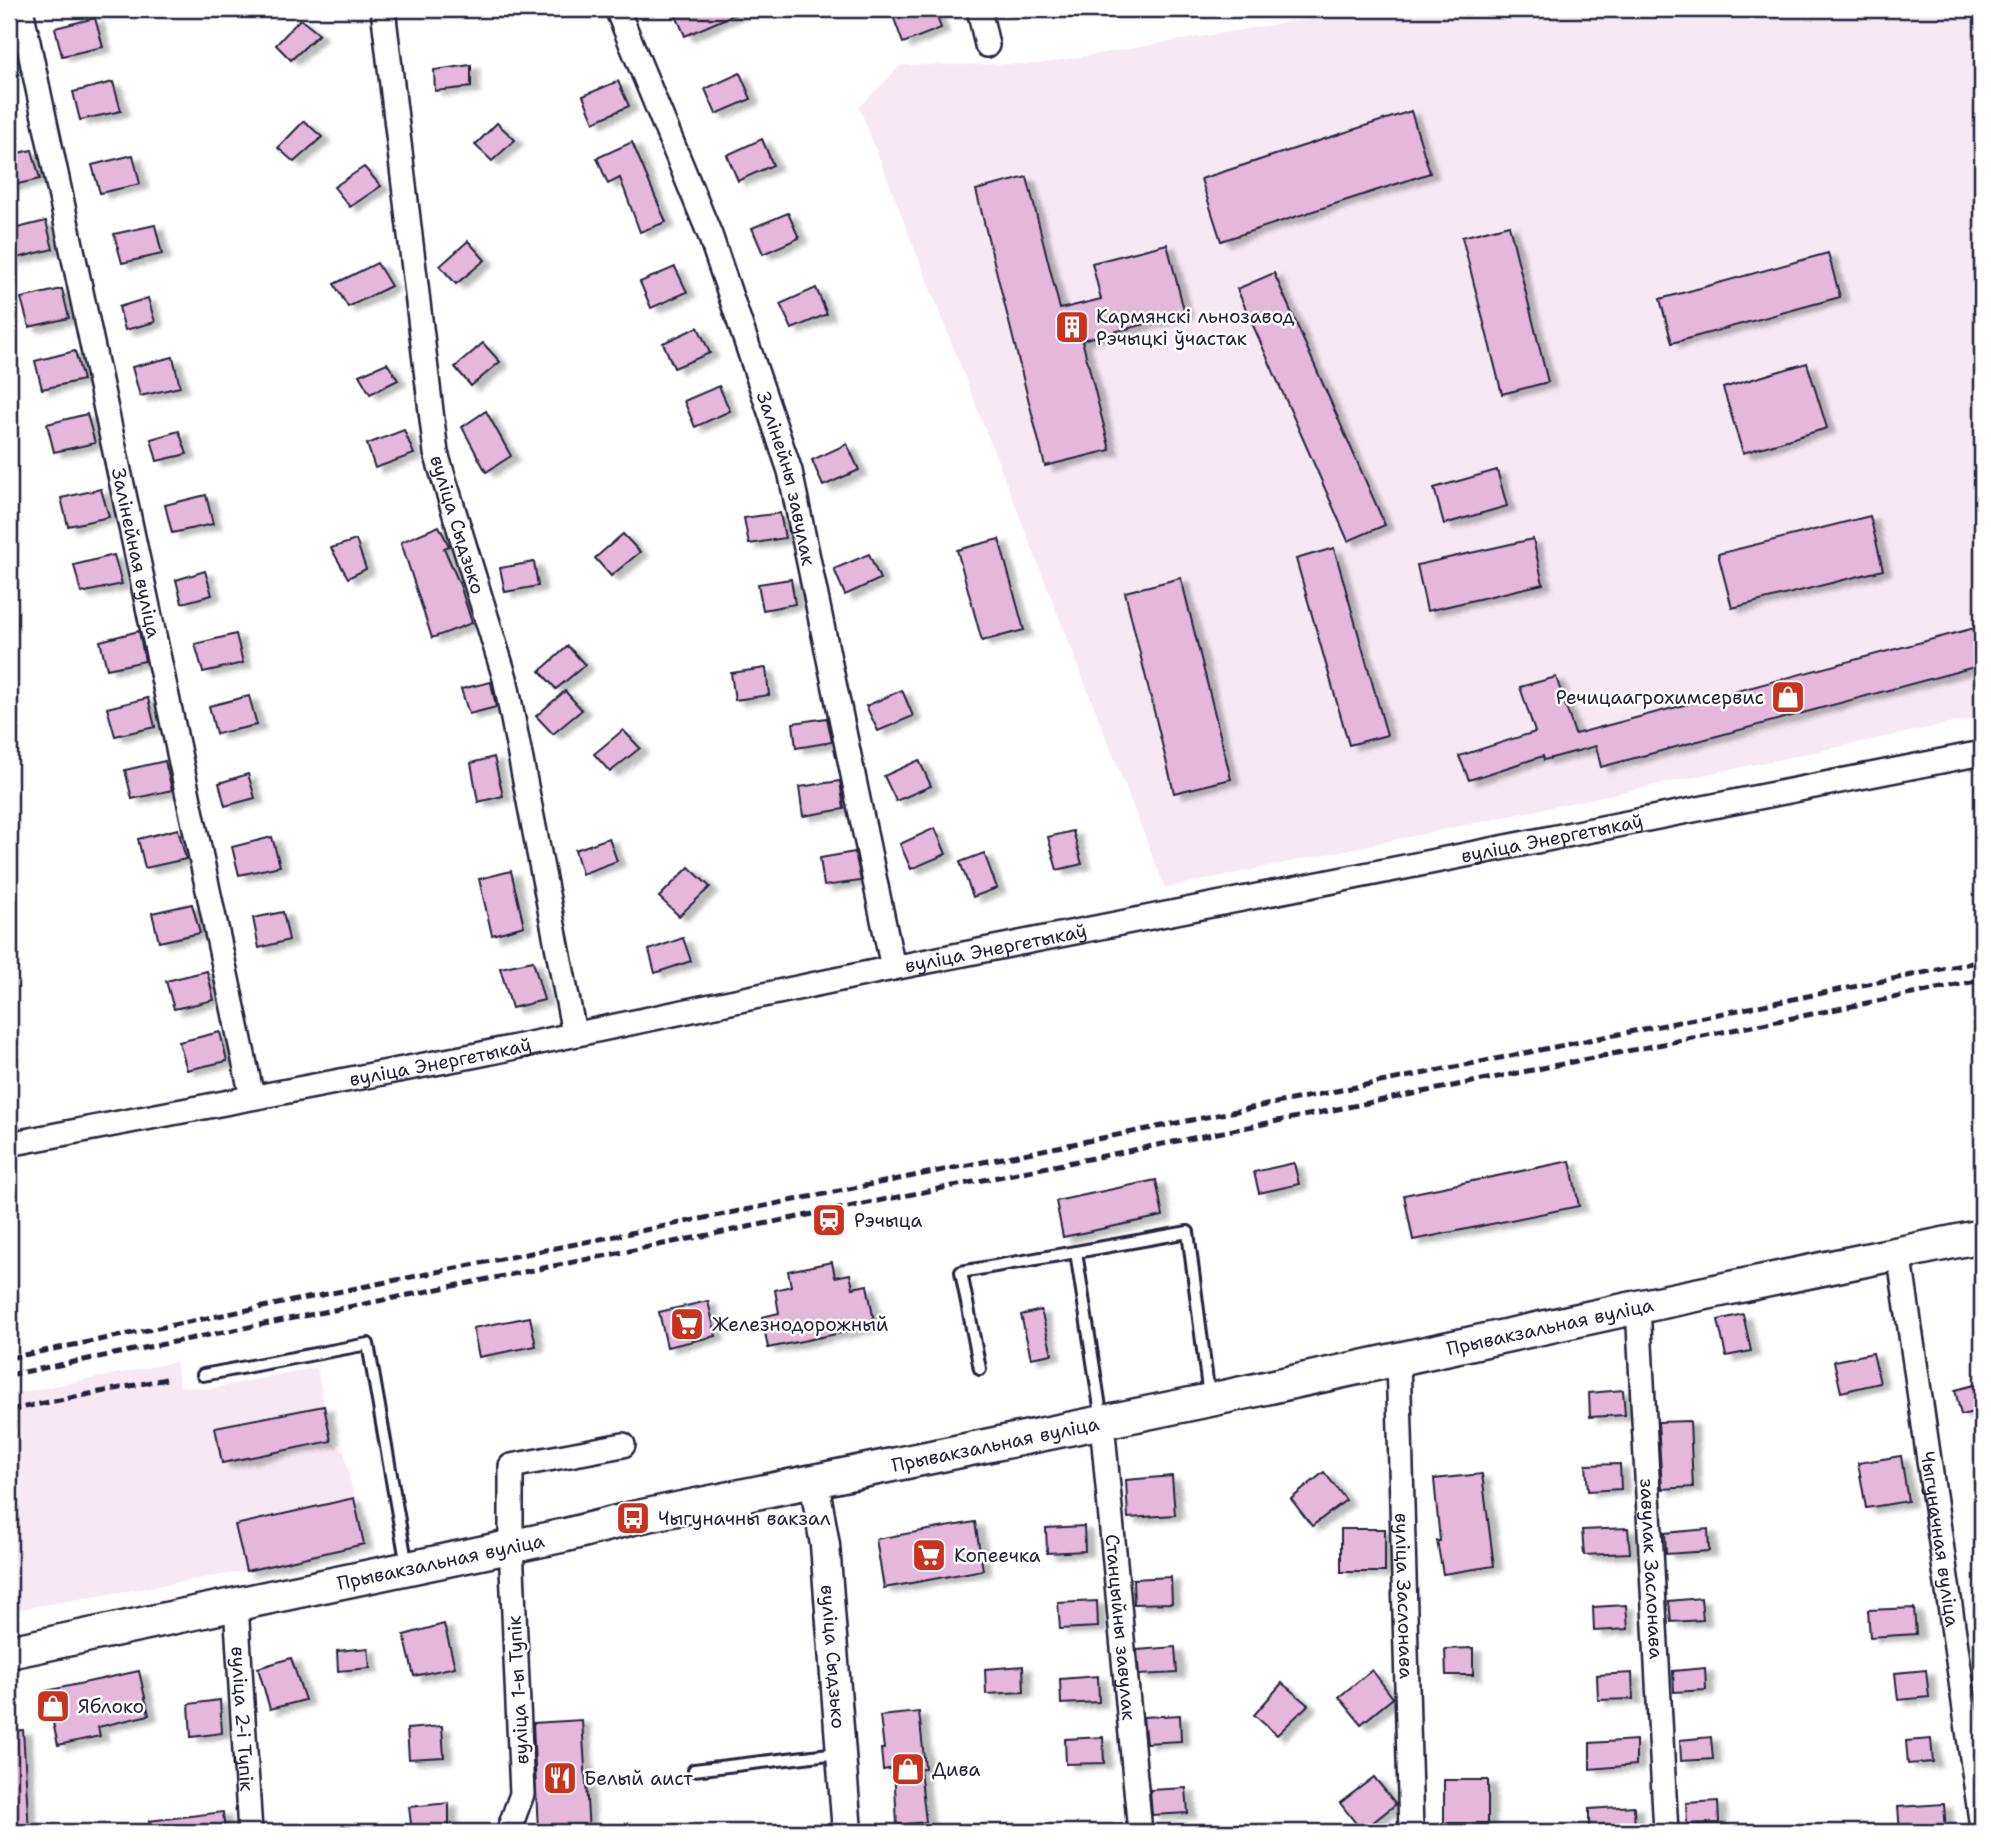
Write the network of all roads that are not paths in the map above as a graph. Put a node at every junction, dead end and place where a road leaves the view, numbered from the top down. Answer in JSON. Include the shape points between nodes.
{"nodes":[{"id":1,"x":21,"y":9,"type":"edge"},
{"id":2,"x":383,"y":9,"type":"edge"},
{"id":3,"x":617,"y":9,"type":"edge"},
{"id":4,"x":979,"y":9,"type":"edge"},
{"id":5,"x":987,"y":45,"type":"dead end"},
{"id":6,"x":1982,"y":752,"type":"edge"},
{"id":7,"x":893,"y":968,"type":"junction"},
{"id":8,"x":574,"y":1033,"type":"junction"},
{"id":9,"x":252,"y":1097,"type":"junction"},
{"id":10,"x":9,"y":1143,"type":"edge"},
{"id":11,"x":1982,"y":1236,"type":"edge"},
{"id":12,"x":1076,"y":1252,"type":"junction"},
{"id":13,"x":1899,"y":1252,"type":"junction"},
{"id":14,"x":1638,"y":1307,"type":"junction"},
{"id":15,"x":1398,"y":1358,"type":"junction"},
{"id":16,"x":981,"y":1369,"type":"dead end"},
{"id":17,"x":203,"y":1375,"type":"dead end"},
{"id":18,"x":1210,"y":1400,"type":"junction"},
{"id":19,"x":1102,"y":1422,"type":"junction"},
{"id":20,"x":623,"y":1445,"type":"dead end"},
{"id":21,"x":814,"y":1481,"type":"junction"},
{"id":22,"x":511,"y":1546,"type":"junction"},
{"id":23,"x":407,"y":1569,"type":"junction"},
{"id":24,"x":236,"y":1605,"type":"junction"},
{"id":25,"x":9,"y":1652,"type":"edge"},
{"id":26,"x":841,"y":1753,"type":"junction"},
{"id":27,"x":694,"y":1770,"type":"dead end"},
{"id":28,"x":1982,"y":1827,"type":"edge"},
{"id":29,"x":250,"y":1832,"type":"edge"},
{"id":30,"x":508,"y":1832,"type":"edge"},
{"id":31,"x":847,"y":1832,"type":"edge"},
{"id":32,"x":1140,"y":1832,"type":"edge"},
{"id":33,"x":1411,"y":1832,"type":"edge"},
{"id":34,"x":1666,"y":1832,"type":"edge"}],
"edges":[{"from":1,"to":9,"type":"street","name":"Залінейная вуліца"},
{"from":2,"to":8,"type":"street","name":"вуліца Сыдзько","via":[[436,453],[505,678]]},
{"from":3,"to":7,"type":"street","name":"Залінейны завулак","via":[[710,235],[790,471]]},
{"from":4,"to":5,"type":"street"},
{"from":6,"to":7,"type":"street","name":"вуліца Энергетыкаў"},
{"from":7,"to":8,"type":"street","name":"вуліца Энергетыкаў"},
{"from":8,"to":9,"type":"street","name":"вуліца Энергетыкаў"},
{"from":9,"to":10,"type":"street","name":"вуліца Энергетыкаў"},
{"from":11,"to":13,"type":"main road","name":"Прывакзальная вуліца"},
{"from":12,"to":16,"type":"lane","via":[[961,1272]]},
{"from":12,"to":18,"type":"lane","via":[[1188,1232]]},
{"from":12,"to":19,"type":"lane"},
{"from":13,"to":14,"type":"main road","name":"Прывакзальная вуліца"},
{"from":13,"to":28,"type":"street","name":"Чыгуначная вуліца"},
{"from":14,"to":15,"type":"main road","name":"Прывакзальная вуліца"},
{"from":14,"to":34,"type":"street","name":"завулак Заслонава"},
{"from":15,"to":18,"type":"main road","name":"Прывакзальная вуліца"},
{"from":15,"to":33,"type":"street","name":"вуліца Заслонава"},
{"from":17,"to":23,"type":"lane","via":[[368,1344]]},
{"from":18,"to":19,"type":"main road","name":"Прывакзальная вуліца"},
{"from":19,"to":21,"type":"main road","name":"Прывакзальная вуліца"},
{"from":19,"to":32,"type":"street","name":"Станцыйны завулак"},
{"from":20,"to":22,"type":"street","name":"вуліца 1-ы Тупік","via":[[511,1466]]},
{"from":21,"to":22,"type":"main road","name":"Прывакзальная вуліца"},
{"from":21,"to":26,"type":"street","name":"вуліца Сыдзько","via":[[825,1545]]},
{"from":22,"to":23,"type":"main road","name":"Прывакзальная вуліца"},
{"from":22,"to":30,"type":"street","name":"вуліца 1-ы Тупік","via":[[522,1794]]},
{"from":23,"to":24,"type":"main road","name":"Прывакзальная вуліца"},
{"from":24,"to":25,"type":"main road","name":"Прывакзальная вуліца"},
{"from":24,"to":29,"type":"street","name":"вуліца 2-і Тупік"},
{"from":26,"to":27,"type":"lane"},
{"from":26,"to":31,"type":"street","name":"вуліца Сыдзько"}]}
